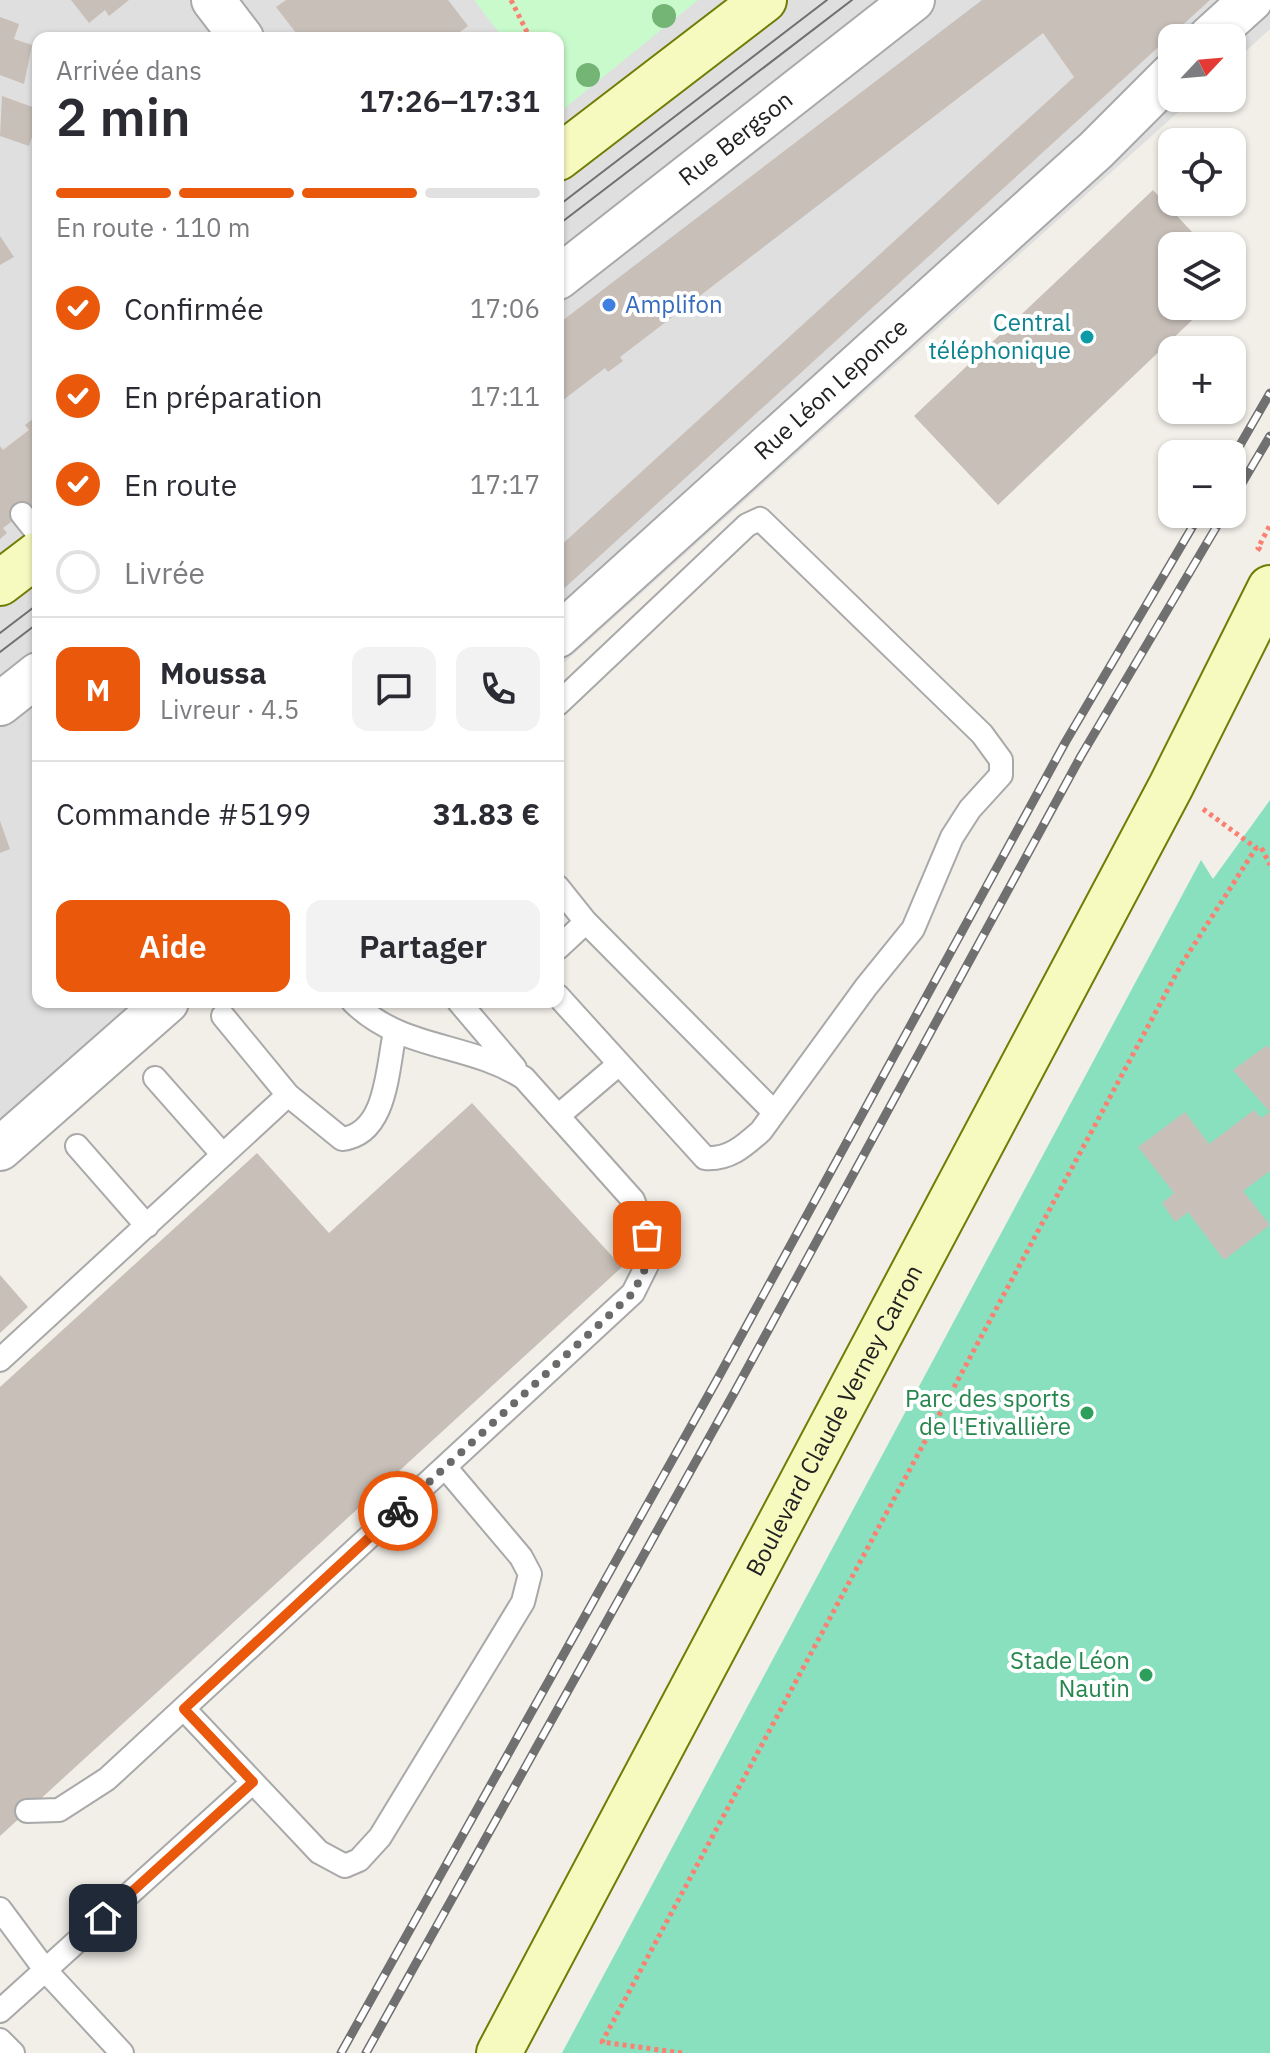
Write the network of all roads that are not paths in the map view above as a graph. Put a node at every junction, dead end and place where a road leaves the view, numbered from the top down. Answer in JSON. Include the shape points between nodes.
{"nodes":[{"id":1,"x":213,"y":0,"type":"edge"},
{"id":2,"x":764,"y":0,"type":"edge"},
{"id":3,"x":913,"y":0,"type":"edge"},
{"id":4,"x":1251,"y":0,"type":"edge"},
{"id":5,"x":1224,"y":24,"type":"edge"},
{"id":6,"x":237,"y":32,"type":"edge"},
{"id":7,"x":1158,"y":88,"type":"edge"},
{"id":8,"x":564,"y":153,"type":"edge"},
{"id":9,"x":564,"y":273,"type":"edge"},
{"id":10,"x":22,"y":514,"type":"dead end"},
{"id":11,"x":32,"y":526,"type":"edge"},
{"id":12,"x":32,"y":559,"type":"edge"},
{"id":13,"x":0,"y":583,"type":"edge"},
{"id":14,"x":1270,"y":588,"type":"edge"},
{"id":15,"x":564,"y":631,"type":"edge"},
{"id":16,"x":1270,"y":647,"type":"edge"},
{"id":17,"x":32,"y":679,"type":"edge"},
{"id":18,"x":564,"y":698,"type":"edge"},
{"id":19,"x":0,"y":704,"type":"edge"},
{"id":20,"x":1171,"y":786,"type":"junction"},
{"id":21,"x":564,"y":894,"type":"edge"},
{"id":22,"x":586,"y":922,"type":"junction"},
{"id":23,"x":564,"y":942,"type":"edge"},
{"id":24,"x":564,"y":1003,"type":"edge"},
{"id":25,"x":160,"y":1008,"type":"edge"},
{"id":26,"x":359,"y":1008,"type":"edge"},
{"id":27,"x":464,"y":1008,"type":"edge"},
{"id":28,"x":223,"y":1016,"type":"dead end"},
{"id":29,"x":395,"y":1032,"type":"junction"},
{"id":30,"x":619,"y":1064,"type":"junction"},
{"id":31,"x":155,"y":1078,"type":"dead end"},
{"id":32,"x":524,"y":1078,"type":"junction"},
{"id":33,"x":288,"y":1095,"type":"junction"},
{"id":34,"x":774,"y":1112,"type":"junction"},
{"id":35,"x":558,"y":1116,"type":"junction"},
{"id":36,"x":77,"y":1146,"type":"dead end"},
{"id":37,"x":0,"y":1149,"type":"edge"},
{"id":38,"x":223,"y":1155,"type":"junction"},
{"id":39,"x":147,"y":1226,"type":"junction"},
{"id":40,"x":0,"y":1360,"type":"edge"},
{"id":41,"x":445,"y":1467,"type":"junction"},
{"id":42,"x":184,"y":1709,"type":"junction"},
{"id":43,"x":253,"y":1782,"type":"junction"},
{"id":44,"x":27,"y":1811,"type":"dead end"},
{"id":45,"x":0,"y":1909,"type":"edge"},
{"id":46,"x":46,"y":1971,"type":"junction"},
{"id":47,"x":0,"y":2011,"type":"edge"},
{"id":48,"x":0,"y":2040,"type":"edge"},
{"id":49,"x":13,"y":2053,"type":"edge"},
{"id":50,"x":122,"y":2053,"type":"edge"},
{"id":51,"x":499,"y":2053,"type":"edge"}],
"edges":[{"from":1,"to":6,"type":"street"},
{"from":2,"to":8,"type":"main road"},
{"from":3,"to":9,"type":"street","name":"Rue Bergson"},
{"from":4,"to":5,"type":"street"},
{"from":7,"to":15,"type":"street","name":"Rue Léon Leponce"},
{"from":10,"to":11,"type":"lane"},
{"from":12,"to":13,"type":"main road"},
{"from":14,"to":20,"type":"main road","name":"Boulevard Claude Verney Carron"},
{"from":16,"to":20,"type":"main road","name":"Boulevard Claude Verney Carron"},
{"from":17,"to":19,"type":"street"},
{"from":18,"to":34,"type":"lane","via":[[747,525],[760,519],[982,734],[1001,760],[1001,775],[952,837],[913,929]]},
{"from":20,"to":51,"type":"main road","name":"Boulevard Claude Verney Carron"},
{"from":21,"to":22,"type":"lane"},
{"from":22,"to":23,"type":"lane"},
{"from":22,"to":34,"type":"lane"},
{"from":24,"to":30,"type":"lane"},
{"from":25,"to":37,"type":"street"},
{"from":26,"to":29,"type":"lane"},
{"from":27,"to":32,"type":"lane"},
{"from":28,"to":33,"type":"lane"},
{"from":29,"to":32,"type":"lane","via":[[503,1064]]},
{"from":29,"to":33,"type":"lane","via":[[376,1119],[358,1137],[342,1139]]},
{"from":30,"to":34,"type":"lane","via":[[705,1158],[718,1159],[742,1148]]},
{"from":30,"to":35,"type":"lane"},
{"from":31,"to":38,"type":"lane"},
{"from":32,"to":35,"type":"lane"},
{"from":33,"to":38,"type":"lane"},
{"from":35,"to":41,"type":"lane","via":[[633,1200],[647,1235],[647,1265],[633,1293]]},
{"from":36,"to":39,"type":"lane"},
{"from":38,"to":39,"type":"lane"},
{"from":39,"to":40,"type":"lane"},
{"from":41,"to":42,"type":"lane"},
{"from":41,"to":43,"type":"lane","via":[[530,1574],[523,1602],[403,1800],[380,1837],[359,1860],[345,1866],[319,1852]]},
{"from":42,"to":43,"type":"lane"},
{"from":42,"to":44,"type":"lane","via":[[107,1779],[59,1810]]},
{"from":43,"to":46,"type":"lane"},
{"from":45,"to":46,"type":"lane"},
{"from":46,"to":47,"type":"lane"},
{"from":46,"to":50,"type":"lane"},
{"from":48,"to":49,"type":"lane"}]}
